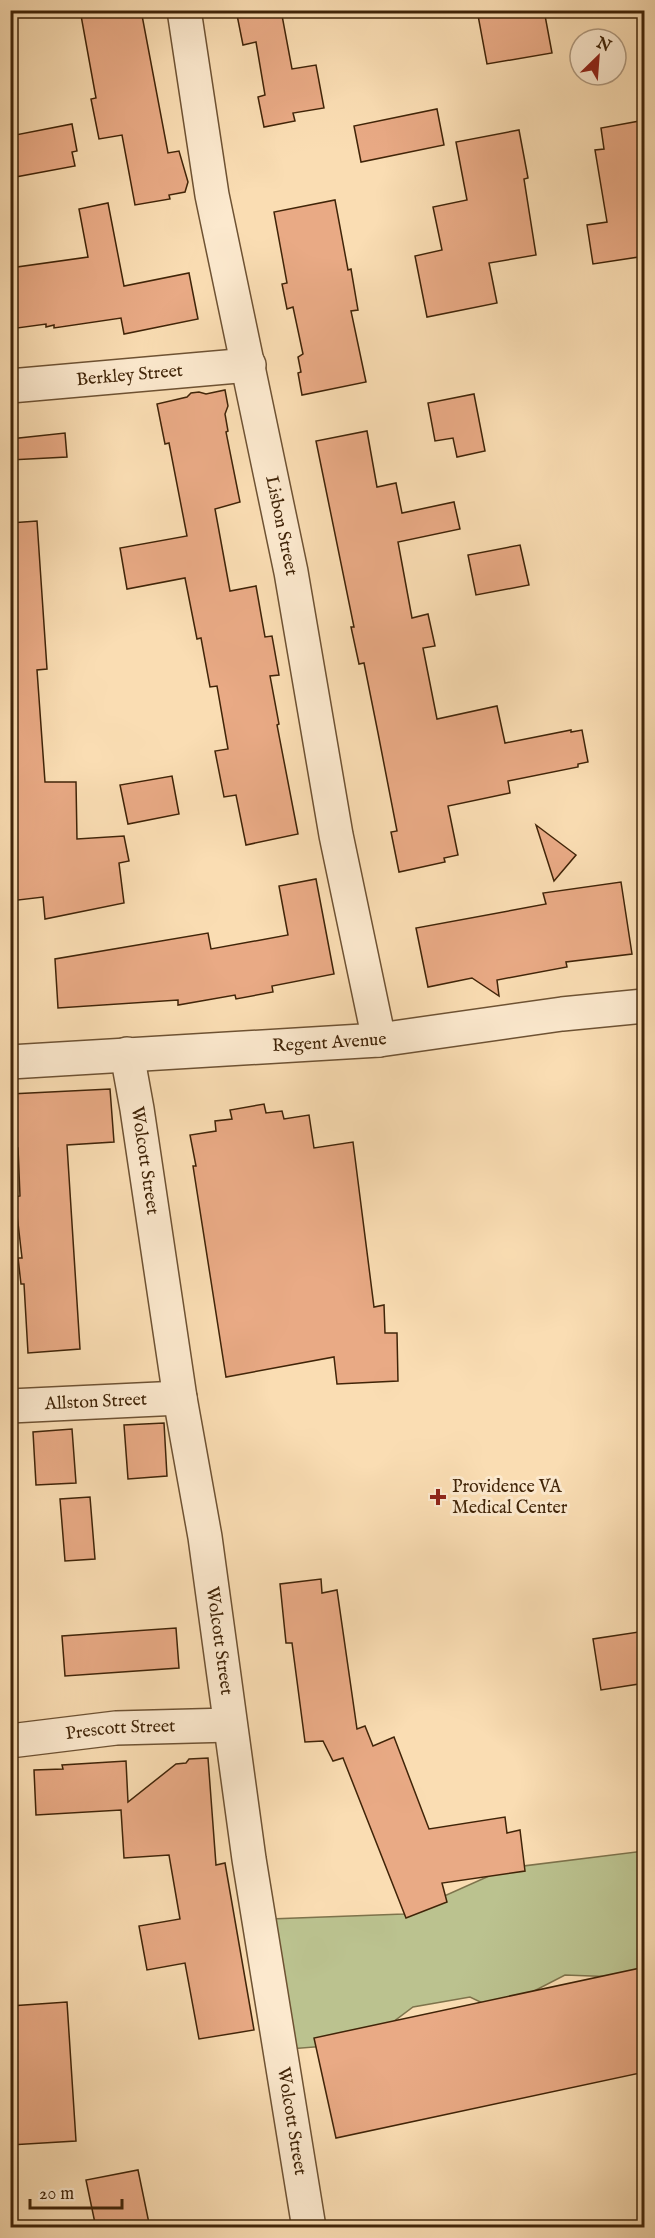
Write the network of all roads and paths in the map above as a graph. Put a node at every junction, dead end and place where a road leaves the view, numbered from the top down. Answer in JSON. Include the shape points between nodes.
{"nodes":[{"id":1,"x":184,"y":10,"type":"edge"},
{"id":2,"x":249,"y":365,"type":"junction"},
{"id":3,"x":10,"y":386,"type":"edge"},
{"id":4,"x":645,"y":1006,"type":"edge"},
{"id":5,"x":379,"y":1040,"type":"junction"},
{"id":6,"x":127,"y":1054,"type":"junction"},
{"id":7,"x":10,"y":1062,"type":"edge"},
{"id":8,"x":180,"y":1398,"type":"junction"},
{"id":9,"x":10,"y":1406,"type":"edge"},
{"id":10,"x":230,"y":1725,"type":"junction"},
{"id":11,"x":10,"y":1741,"type":"edge"},
{"id":12,"x":309,"y":2228,"type":"edge"}],
"edges":[{"from":1,"to":2,"type":"street","name":"Lisbon Street","via":[[212,195]]},
{"from":2,"to":3,"type":"street","name":"Berkley Street"},
{"from":2,"to":5,"type":"street","name":"Lisbon Street","via":[[291,572],[336,835]]},
{"from":4,"to":5,"type":"street","name":"Regent Avenue"},
{"from":5,"to":6,"type":"street","name":"Regent Avenue"},
{"from":6,"to":7,"type":"street","name":"Regent Avenue"},
{"from":6,"to":8,"type":"street","name":"Wolcott Street"},
{"from":8,"to":9,"type":"street","name":"Allston Street"},
{"from":8,"to":10,"type":"street","name":"Wolcott Street","via":[[205,1537]]},
{"from":10,"to":11,"type":"street","name":"Prescott Street","via":[[116,1728]]},
{"from":10,"to":12,"type":"street","name":"Wolcott Street"}]}
